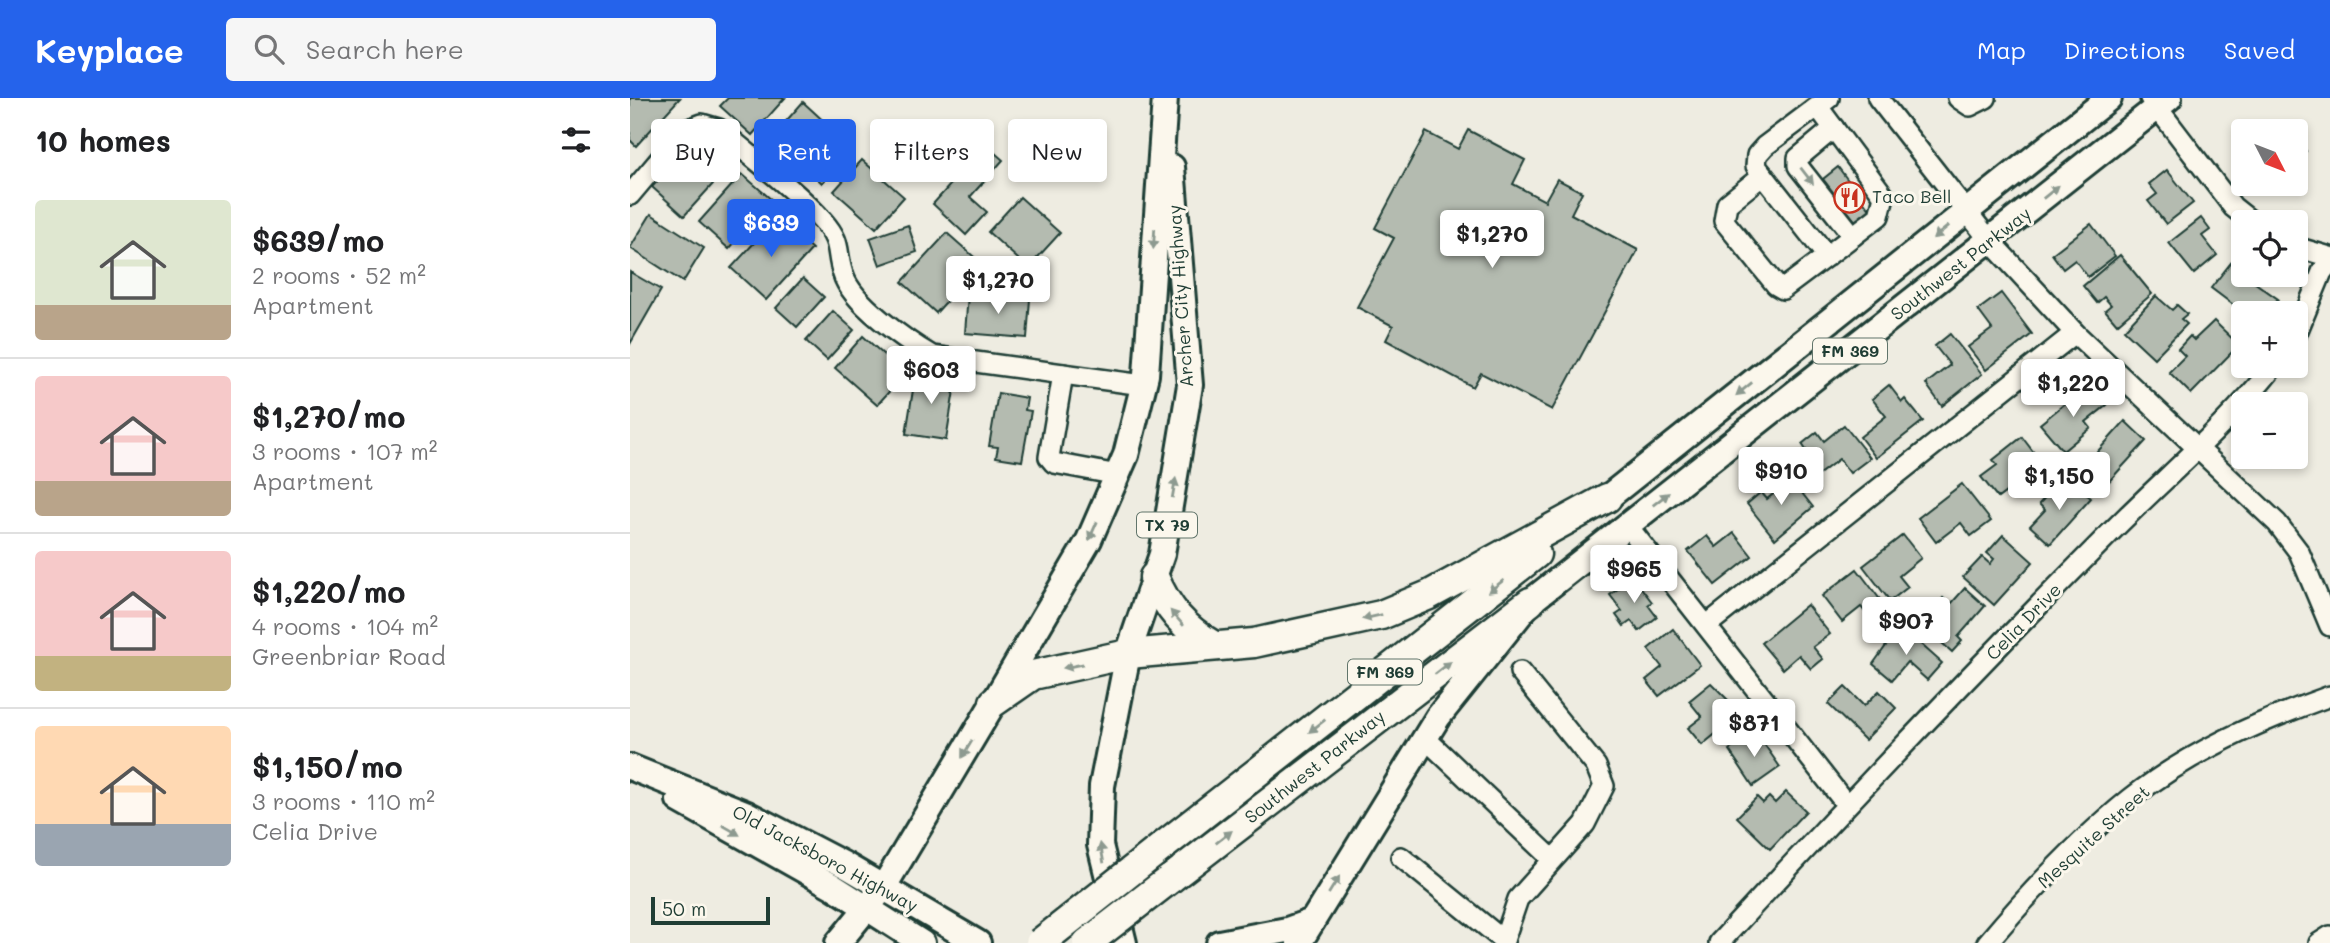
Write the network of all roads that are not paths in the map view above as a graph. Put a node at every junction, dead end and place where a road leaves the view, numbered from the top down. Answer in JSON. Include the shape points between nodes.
{"nodes":[{"id":1,"x":1165,"y":98,"type":"edge"},
{"id":2,"x":1878,"y":98,"type":"edge"},
{"id":3,"x":1958,"y":98,"type":"edge"},
{"id":4,"x":1986,"y":98,"type":"edge"},
{"id":5,"x":2109,"y":98,"type":"edge"},
{"id":6,"x":2159,"y":101,"type":"edge"},
{"id":7,"x":1823,"y":102,"type":"edge"},
{"id":8,"x":1833,"y":128,"type":"junction"},
{"id":9,"x":1763,"y":175,"type":"junction"},
{"id":10,"x":630,"y":195,"type":"edge"},
{"id":11,"x":2237,"y":210,"type":"edge"},
{"id":12,"x":1966,"y":212,"type":"junction"},
{"id":13,"x":1853,"y":236,"type":"junction"},
{"id":14,"x":1990,"y":241,"type":"junction"},
{"id":15,"x":2308,"y":251,"type":"edge"},
{"id":16,"x":1826,"y":256,"type":"junction"},
{"id":17,"x":2330,"y":259,"type":"edge"},
{"id":18,"x":2308,"y":306,"type":"edge"},
{"id":19,"x":2075,"y":333,"type":"junction"},
{"id":20,"x":1776,"y":364,"type":"junction"},
{"id":21,"x":1063,"y":374,"type":"junction"},
{"id":22,"x":2263,"y":378,"type":"edge"},
{"id":23,"x":1143,"y":385,"type":"junction"},
{"id":24,"x":1797,"y":393,"type":"junction"},
{"id":25,"x":2198,"y":449,"type":"junction"},
{"id":26,"x":1118,"y":475,"type":"junction"},
{"id":27,"x":1607,"y":498,"type":"junction"},
{"id":28,"x":1627,"y":525,"type":"junction"},
{"id":29,"x":1154,"y":578,"type":"junction"},
{"id":30,"x":1530,"y":601,"type":"junction"},
{"id":31,"x":1707,"y":625,"type":"junction"},
{"id":32,"x":2330,"y":626,"type":"edge"},
{"id":33,"x":1214,"y":646,"type":"junction"},
{"id":34,"x":1128,"y":654,"type":"junction"},
{"id":35,"x":1520,"y":673,"type":"dead end"},
{"id":36,"x":2330,"y":696,"type":"edge"},
{"id":37,"x":994,"y":702,"type":"junction"},
{"id":38,"x":1425,"y":738,"type":"junction"},
{"id":39,"x":630,"y":769,"type":"edge"},
{"id":40,"x":1846,"y":804,"type":"junction"},
{"id":41,"x":1401,"y":857,"type":"dead end"},
{"id":42,"x":1552,"y":859,"type":"junction"},
{"id":43,"x":883,"y":888,"type":"junction"},
{"id":44,"x":867,"y":909,"type":"junction"},
{"id":45,"x":1312,"y":921,"type":"junction"},
{"id":46,"x":2330,"y":936,"type":"edge"},
{"id":47,"x":1504,"y":942,"type":"edge"},
{"id":48,"x":838,"y":943,"type":"edge"},
{"id":49,"x":922,"y":943,"type":"edge"},
{"id":50,"x":978,"y":943,"type":"edge"},
{"id":51,"x":1040,"y":943,"type":"edge"},
{"id":52,"x":1087,"y":943,"type":"edge"},
{"id":53,"x":1124,"y":943,"type":"edge"},
{"id":54,"x":1219,"y":943,"type":"edge"},
{"id":55,"x":1299,"y":943,"type":"edge"},
{"id":56,"x":1719,"y":943,"type":"edge"},
{"id":57,"x":1987,"y":943,"type":"edge"},
{"id":58,"x":2319,"y":943,"type":"edge"}],
"edges":[{"from":1,"to":23,"type":"main road","name":"Archer City Highway","number":"TX 79","one_way":true},
{"from":29,"to":1,"type":"main road","name":"Archer City Highway","number":"TX 79","one_way":true,"via":[[1190,385]]},
{"from":2,"to":12,"type":"street"},
{"from":3,"to":4,"type":"street","via":[[1970,106]]},
{"from":5,"to":12,"type":"main road","name":"Southwest Parkway","number":"FM 369"},
{"from":6,"to":11,"type":"street"},
{"from":14,"to":6,"type":"main road","name":"Southwest Parkway","number":"FM 369","one_way":true},
{"from":7,"to":8,"type":"street"},
{"from":7,"to":9,"type":"street","via":[[1757,155],[1756,166]]},
{"from":8,"to":13,"type":"street","via":[[1884,196],[1879,216]]},
{"from":8,"to":13,"type":"street","one_way":true,"via":[[1803,151],[1798,166]]},
{"from":9,"to":16,"type":"street"},
{"from":9,"to":16,"type":"street","via":[[1727,204],[1724,221],[1783,289]]},
{"from":10,"to":21,"type":"street","via":[[684,131],[702,124],[719,129],[822,220],[839,243],[843,276],[855,295],[909,342],[932,356]]},
{"from":12,"to":14,"type":"street"},
{"from":12,"to":20,"type":"main road","name":"Southwest Parkway","number":"FM 369","one_way":true},
{"from":13,"to":16,"type":"street"},
{"from":14,"to":19,"type":"street"},
{"from":14,"to":24,"type":"main road","name":"Southwest Parkway","number":"FM 369"},
{"from":15,"to":17,"type":"street"},
{"from":17,"to":18,"type":"street"},
{"from":19,"to":25,"type":"street"},
{"from":19,"to":31,"type":"street"},
{"from":20,"to":24,"type":"main road"},
{"from":20,"to":27,"type":"main road","name":"Southwest Parkway","number":"FM 369","one_way":true},
{"from":21,"to":23,"type":"street"},
{"from":21,"to":26,"type":"street","via":[[1049,457],[1054,463]]},
{"from":22,"to":25,"type":"street","name":"Celia Drive"},
{"from":23,"to":26,"type":"main road","name":"Archer City Highway","number":"TX 79"},
{"from":28,"to":24,"type":"main road","name":"Southwest Parkway","number":"FM 369","one_way":true},
{"from":25,"to":32,"type":"street","via":[[2277,523],[2298,552]]},
{"from":25,"to":40,"type":"street","name":"Celia Drive","via":[[2108,534]]},
{"from":26,"to":37,"type":"main road","name":"Archer City Highway","number":"TX 79","one_way":true,"via":[[1089,540]]},
{"from":27,"to":33,"type":"highway","one_way":true,"via":[[1429,595],[1381,615],[1254,643]]},
{"from":27,"to":51,"type":"highway","name":"Southwest Parkway","number":"FM 369","one_way":true,"bridge":true},
{"from":28,"to":30,"type":"main road","name":"Southwest Parkway","number":"FM 369"},
{"from":28,"to":31,"type":"street"},
{"from":33,"to":29,"type":"highway","one_way":true,"via":[[1187,630],[1167,606]]},
{"from":29,"to":34,"type":"main road","name":"Archer City Highway","number":"TX 79"},
{"from":30,"to":38,"type":"main road"},
{"from":52,"to":30,"type":"highway","name":"Southwest Parkway","number":"FM 369","one_way":true,"bridge":true},
{"from":31,"to":40,"type":"street"},
{"from":33,"to":34,"type":"highway"},
{"from":34,"to":37,"type":"highway","one_way":true,"via":[[1033,674]]},
{"from":53,"to":34,"type":"main road","name":"Archer City Highway","number":"TX 79","one_way":true,"via":[[1100,845],[1101,786]]},
{"from":35,"to":42,"type":"street","via":[[1596,766],[1604,786],[1585,824]]},
{"from":36,"to":57,"type":"street","name":"Mesquite Street","via":[[2224,740],[2131,798],[2054,870]]},
{"from":37,"to":43,"type":"main road","name":"Archer City Highway","number":"TX 79","one_way":true},
{"from":38,"to":42,"type":"street"},
{"from":45,"to":38,"type":"main road","one_way":true},
{"from":39,"to":43,"type":"main road","name":"Old Jacksboro Highway","via":[[747,814]]},
{"from":39,"to":44,"type":"main road","name":"Old Jacksboro Highway","one_way":true},
{"from":40,"to":56,"type":"street","name":"Celia Drive"},
{"from":41,"to":47,"type":"street"},
{"from":42,"to":47,"type":"street","via":[[1518,899]]},
{"from":43,"to":44,"type":"main road","number":"TX 79"},
{"from":43,"to":50,"type":"main road","name":"Old Jacksboro Highway"},
{"from":44,"to":48,"type":"main road","number":"TX 79"},
{"from":44,"to":49,"type":"main road","name":"Old Jacksboro Highway"},
{"from":45,"to":54,"type":"main road"},
{"from":45,"to":55,"type":"main road"},
{"from":46,"to":58,"type":"street"}]}
